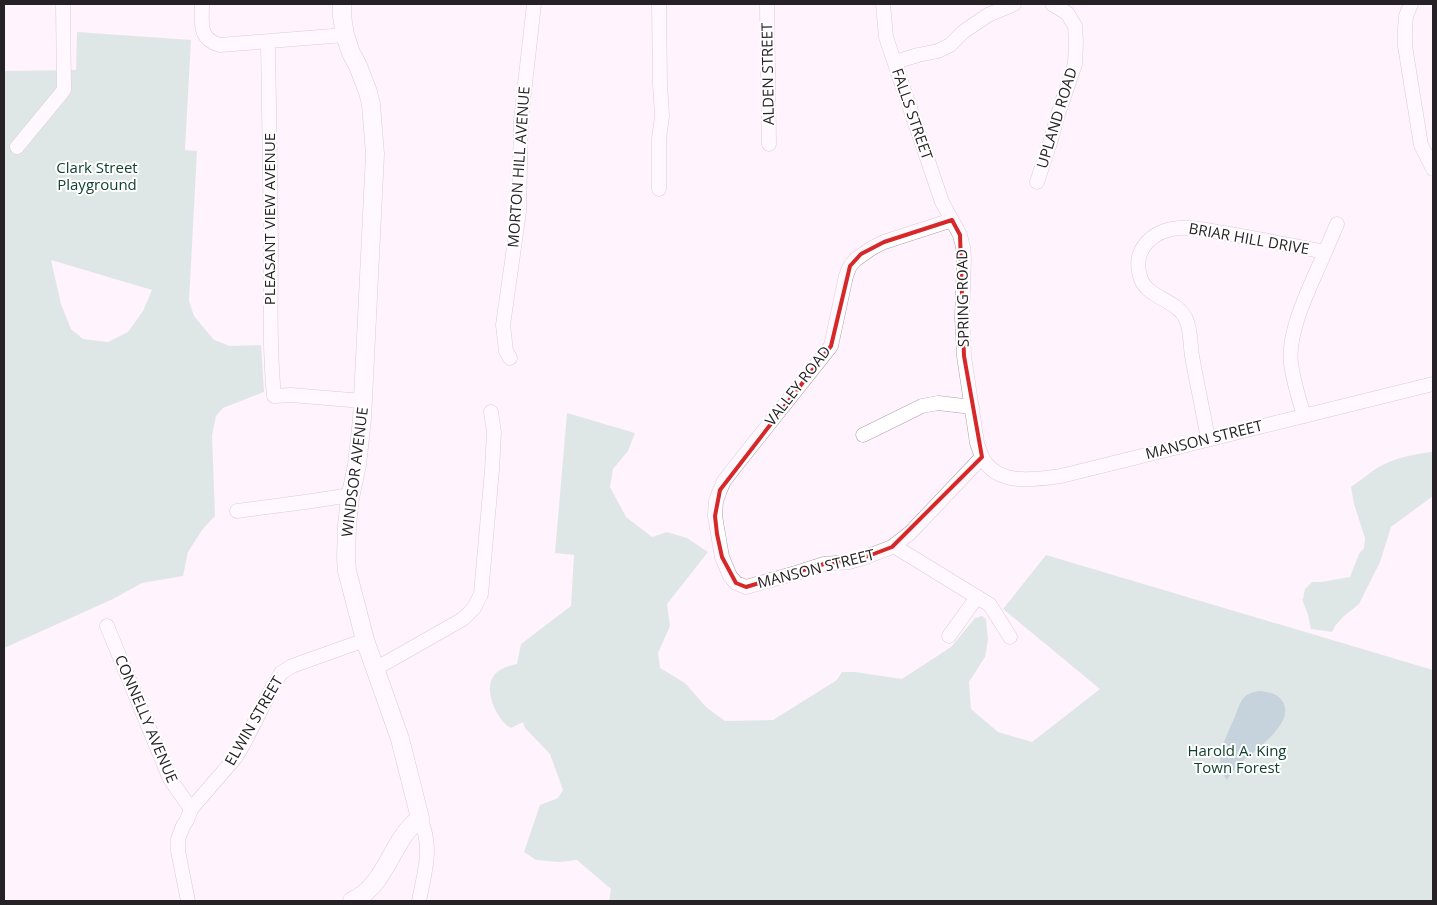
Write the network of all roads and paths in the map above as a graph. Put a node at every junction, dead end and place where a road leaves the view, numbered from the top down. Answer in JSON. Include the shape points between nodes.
{"nodes":[{"id":1,"x":63,"y":4,"type":"edge"},
{"id":2,"x":202,"y":4,"type":"edge"},
{"id":3,"x":342,"y":4,"type":"edge"},
{"id":4,"x":534,"y":4,"type":"edge"},
{"id":5,"x":659,"y":4,"type":"edge"},
{"id":6,"x":768,"y":4,"type":"edge"},
{"id":7,"x":883,"y":4,"type":"edge"},
{"id":8,"x":1014,"y":4,"type":"edge"},
{"id":9,"x":1052,"y":4,"type":"edge"},
{"id":10,"x":1411,"y":4,"type":"edge"},
{"id":11,"x":345,"y":35,"type":"junction"},
{"id":12,"x":268,"y":42,"type":"junction"},
{"id":13,"x":895,"y":62,"type":"junction"},
{"id":14,"x":769,"y":144,"type":"dead end"},
{"id":15,"x":17,"y":147,"type":"dead end"},
{"id":16,"x":1433,"y":169,"type":"edge"},
{"id":17,"x":1037,"y":182,"type":"dead end"},
{"id":18,"x":659,"y":190,"type":"dead end"},
{"id":19,"x":952,"y":220,"type":"junction"},
{"id":20,"x":1337,"y":224,"type":"dead end"},
{"id":21,"x":1325,"y":252,"type":"junction"},
{"id":22,"x":510,"y":358,"type":"dead end"},
{"id":23,"x":1433,"y":384,"type":"edge"},
{"id":24,"x":363,"y":402,"type":"junction"},
{"id":25,"x":972,"y":407,"type":"junction"},
{"id":26,"x":491,"y":412,"type":"dead end"},
{"id":27,"x":1304,"y":416,"type":"junction"},
{"id":28,"x":863,"y":435,"type":"dead end"},
{"id":29,"x":1208,"y":439,"type":"junction"},
{"id":30,"x":982,"y":457,"type":"junction"},
{"id":31,"x":738,"y":463,"type":"joint"},
{"id":32,"x":351,"y":495,"type":"junction"},
{"id":33,"x":237,"y":511,"type":"dead end"},
{"id":34,"x":894,"y":546,"type":"junction"},
{"id":35,"x":978,"y":597,"type":"junction"},
{"id":36,"x":106,"y":626,"type":"dead end"},
{"id":37,"x":949,"y":636,"type":"dead end"},
{"id":38,"x":1010,"y":637,"type":"dead end"},
{"id":39,"x":365,"y":640,"type":"junction"},
{"id":40,"x":375,"y":669,"type":"junction"},
{"id":41,"x":191,"y":809,"type":"junction"},
{"id":42,"x":420,"y":818,"type":"junction"},
{"id":43,"x":188,"y":901,"type":"edge"},
{"id":44,"x":352,"y":901,"type":"edge"},
{"id":45,"x":419,"y":901,"type":"edge"}],
"edges":[{"from":1,"to":15,"type":"street","via":[[64,90]]},
{"from":2,"to":12,"type":"street","via":[[202,27],[210,42],[220,45]]},
{"from":3,"to":11,"type":"street","name":"WINDSOR AVENUE"},
{"from":4,"to":22,"type":"street","name":"MORTON HILL AVENUE","via":[[521,120],[519,212],[503,325]]},
{"from":5,"to":18,"type":"street","via":[[662,116]]},
{"from":6,"to":14,"type":"street","name":"ALDEN STREET"},
{"from":7,"to":13,"type":"street","name":"FALLS STREET","via":[[886,37]]},
{"from":8,"to":13,"type":"street","via":[[988,15],[938,51]]},
{"from":9,"to":17,"type":"street","name":"UPLAND ROAD","via":[[1067,14],[1075,26],[1075,64]]},
{"from":10,"to":16,"type":"street","via":[[1406,16],[1405,46],[1422,145]]},
{"from":11,"to":12,"type":"street"},
{"from":11,"to":24,"type":"street","name":"WINDSOR AVENUE","via":[[368,92],[373,119]]},
{"from":12,"to":24,"type":"street","name":"PLEASANT VIEW AVENUE","via":[[270,324],[274,396]]},
{"from":13,"to":19,"type":"street","name":"FALLS STREET","via":[[942,202]]},
{"from":19,"to":25,"type":"street","name":"SPRING ROAD","via":[[963,247],[964,356]]},
{"from":19,"to":31,"type":"street","name":"VALLEY ROAD","via":[[884,242],[855,260],[846,276],[831,346]]},
{"from":20,"to":21,"type":"street"},
{"from":21,"to":27,"type":"street","name":"BRIAR HILL DRIVE","via":[[1299,316],[1291,347],[1291,362]]},
{"from":21,"to":29,"type":"street","name":"BRIAR HILL DRIVE","via":[[1180,228],[1165,230],[1144,244],[1139,255],[1142,283],[1182,311],[1190,332]]},
{"from":23,"to":27,"type":"street","name":"MANSON STREET"},
{"from":24,"to":32,"type":"street","name":"WINDSOR AVENUE"},
{"from":25,"to":28,"type":"street","via":[[922,406]]},
{"from":25,"to":30,"type":"street","name":"SPRING ROAD"},
{"from":26,"to":40,"type":"street","via":[[494,432],[492,470],[481,594],[463,619]]},
{"from":27,"to":29,"type":"street","name":"MANSON STREET"},
{"from":29,"to":30,"type":"street","name":"MANSON STREET","via":[[1077,472],[1031,480],[1005,477],[995,472]]},
{"from":30,"to":34,"type":"street","name":"MANSON STREET"},
{"from":31,"to":34,"type":"street","name":"MANSON STREET","via":[[720,490],[715,516],[722,557],[736,583],[746,586],[824,564],[849,562]]},
{"from":32,"to":33,"type":"street"},
{"from":32,"to":39,"type":"street","name":"WINDSOR AVENUE","via":[[347,571]]},
{"from":34,"to":35,"type":"street"},
{"from":35,"to":37,"type":"street"},
{"from":35,"to":38,"type":"street","via":[[990,605]]},
{"from":36,"to":41,"type":"street","name":"CONNELLY AVENUE","via":[[170,779]]},
{"from":39,"to":40,"type":"street","name":"WINDSOR AVENUE"},
{"from":39,"to":41,"type":"street","name":"ELWIN STREET","via":[[292,666],[281,674],[244,745]]},
{"from":40,"to":42,"type":"street","name":"WINDSOR AVENUE","via":[[400,739]]},
{"from":41,"to":43,"type":"street","name":"ELWIN STREET","via":[[178,839]]},
{"from":42,"to":44,"type":"street","via":[[403,836],[388,865],[373,884]]},
{"from":42,"to":45,"type":"street","name":"WINDSOR AVENUE","via":[[426,831],[427,851]]}]}
